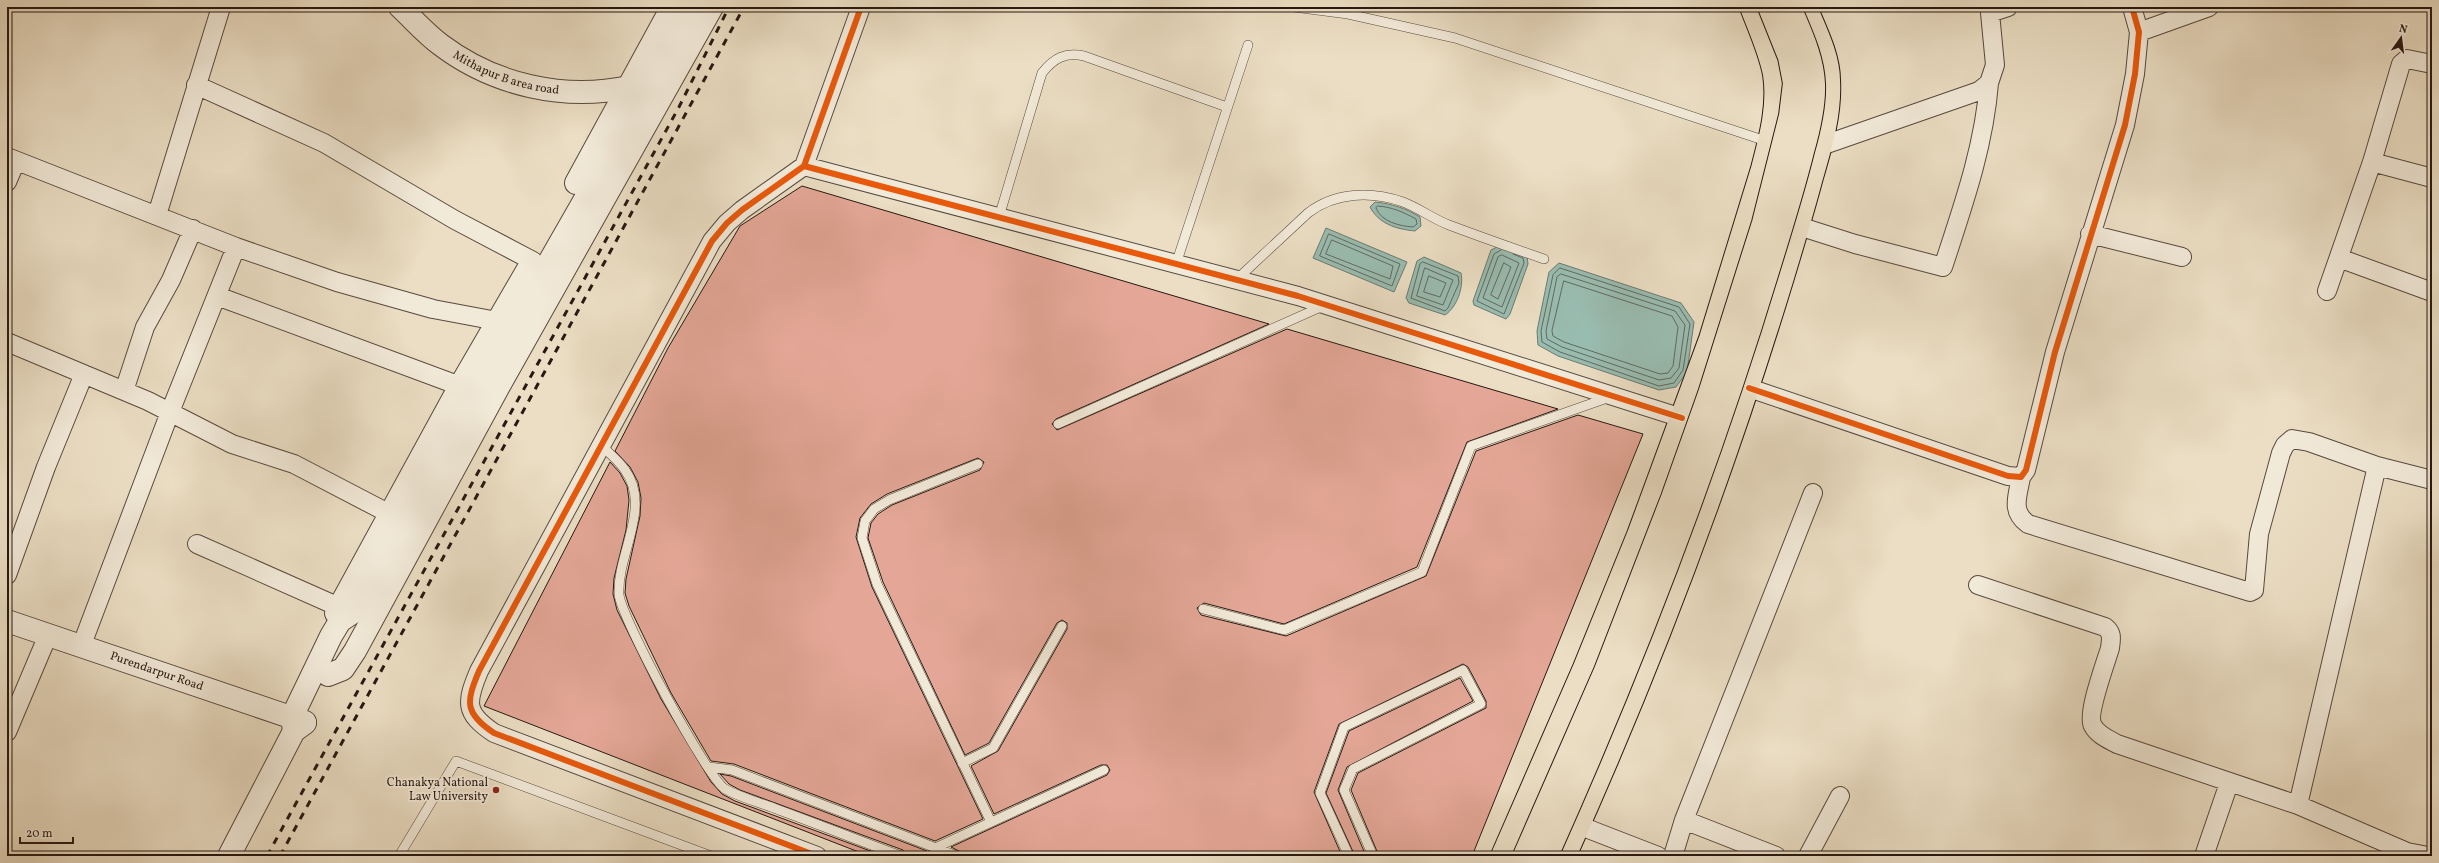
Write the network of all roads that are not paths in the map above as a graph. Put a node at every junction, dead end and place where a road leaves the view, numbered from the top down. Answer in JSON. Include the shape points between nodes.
{"nodes":[{"id":1,"x":221,"y":7,"type":"edge"},
{"id":2,"x":400,"y":7,"type":"edge"},
{"id":3,"x":672,"y":7,"type":"edge"},
{"id":4,"x":691,"y":7,"type":"edge"},
{"id":5,"x":712,"y":7,"type":"edge"},
{"id":6,"x":862,"y":7,"type":"edge"},
{"id":7,"x":1294,"y":7,"type":"edge"},
{"id":8,"x":1751,"y":7,"type":"edge"},
{"id":9,"x":1769,"y":7,"type":"edge"},
{"id":10,"x":1790,"y":7,"type":"edge"},
{"id":11,"x":1806,"y":7,"type":"edge"},
{"id":12,"x":2008,"y":7,"type":"edge"},
{"id":13,"x":2132,"y":7,"type":"edge"},
{"id":14,"x":2209,"y":7,"type":"edge"},
{"id":15,"x":2139,"y":32,"type":"junction"},
{"id":16,"x":1248,"y":45,"type":"dead end"},
{"id":17,"x":2432,"y":64,"type":"edge"},
{"id":18,"x":1989,"y":83,"type":"junction"},
{"id":19,"x":196,"y":85,"type":"junction"},
{"id":20,"x":629,"y":87,"type":"junction"},
{"id":21,"x":1227,"y":107,"type":"junction"},
{"id":22,"x":1769,"y":142,"type":"junction"},
{"id":23,"x":1821,"y":146,"type":"junction"},
{"id":24,"x":12,"y":159,"type":"edge"},
{"id":25,"x":2372,"y":162,"type":"junction"},
{"id":26,"x":804,"y":166,"type":"junction"},
{"id":27,"x":2432,"y":178,"type":"edge"},
{"id":28,"x":7,"y":182,"type":"edge"},
{"id":29,"x":1748,"y":213,"type":"junction"},
{"id":30,"x":157,"y":215,"type":"junction"},
{"id":31,"x":999,"y":217,"type":"junction"},
{"id":32,"x":1799,"y":226,"type":"junction"},
{"id":33,"x":193,"y":230,"type":"junction"},
{"id":34,"x":2090,"y":234,"type":"junction"},
{"id":35,"x":236,"y":247,"type":"junction"},
{"id":36,"x":2182,"y":257,"type":"dead end"},
{"id":37,"x":2339,"y":258,"type":"junction"},
{"id":38,"x":1544,"y":259,"type":"dead end"},
{"id":39,"x":533,"y":261,"type":"junction"},
{"id":40,"x":1176,"y":264,"type":"junction"},
{"id":41,"x":1236,"y":280,"type":"junction"},
{"id":42,"x":2327,"y":291,"type":"dead end"},
{"id":43,"x":2432,"y":292,"type":"edge"},
{"id":44,"x":217,"y":296,"type":"junction"},
{"id":45,"x":1326,"y":304,"type":"junction"},
{"id":46,"x":497,"y":321,"type":"junction"},
{"id":47,"x":7,"y":342,"type":"edge"},
{"id":48,"x":84,"y":374,"type":"junction"},
{"id":49,"x":460,"y":386,"type":"junction"},
{"id":50,"x":1749,"y":388,"type":"junction"},
{"id":51,"x":124,"y":391,"type":"junction"},
{"id":52,"x":1613,"y":396,"type":"junction"},
{"id":53,"x":170,"y":412,"type":"junction"},
{"id":54,"x":1682,"y":418,"type":"junction"},
{"id":55,"x":1058,"y":424,"type":"dead end"},
{"id":56,"x":602,"y":446,"type":"junction"},
{"id":57,"x":978,"y":464,"type":"dead end"},
{"id":58,"x":2377,"y":466,"type":"junction"},
{"id":59,"x":2022,"y":477,"type":"junction"},
{"id":60,"x":2432,"y":480,"type":"edge"},
{"id":61,"x":1813,"y":493,"type":"dead end"},
{"id":62,"x":390,"y":514,"type":"junction"},
{"id":63,"x":197,"y":544,"type":"dead end"},
{"id":64,"x":7,"y":575,"type":"edge"},
{"id":65,"x":1978,"y":584,"type":"dead end"},
{"id":66,"x":1202,"y":609,"type":"dead end"},
{"id":67,"x":346,"y":610,"type":"junction"},
{"id":68,"x":7,"y":621,"type":"edge"},
{"id":69,"x":1062,"y":626,"type":"dead end"},
{"id":70,"x":48,"y":635,"type":"junction"},
{"id":71,"x":333,"y":643,"type":"junction"},
{"id":72,"x":81,"y":647,"type":"junction"},
{"id":73,"x":328,"y":675,"type":"junction"},
{"id":74,"x":297,"y":724,"type":"junction"},
{"id":75,"x":7,"y":732,"type":"edge"},
{"id":76,"x":962,"y":763,"type":"junction"},
{"id":77,"x":709,"y":767,"type":"junction"},
{"id":78,"x":1104,"y":770,"type":"dead end"},
{"id":79,"x":2229,"y":783,"type":"junction"},
{"id":80,"x":1840,"y":796,"type":"dead end"},
{"id":81,"x":2298,"y":805,"type":"junction"},
{"id":82,"x":1684,"y":820,"type":"junction"},
{"id":83,"x":991,"y":822,"type":"junction"},
{"id":84,"x":1578,"y":825,"type":"junction"},
{"id":85,"x":933,"y":852,"type":"edge"},
{"id":86,"x":2406,"y":854,"type":"edge"},
{"id":87,"x":229,"y":856,"type":"edge"},
{"id":88,"x":399,"y":856,"type":"edge"},
{"id":89,"x":711,"y":856,"type":"edge"},
{"id":90,"x":817,"y":856,"type":"edge"},
{"id":91,"x":901,"y":856,"type":"edge"},
{"id":92,"x":957,"y":856,"type":"edge"},
{"id":93,"x":1349,"y":856,"type":"edge"},
{"id":94,"x":1373,"y":856,"type":"edge"},
{"id":95,"x":1502,"y":856,"type":"edge"},
{"id":96,"x":1524,"y":856,"type":"edge"},
{"id":97,"x":1547,"y":856,"type":"edge"},
{"id":98,"x":1565,"y":856,"type":"edge"},
{"id":99,"x":1658,"y":856,"type":"edge"},
{"id":100,"x":1673,"y":856,"type":"edge"},
{"id":101,"x":1776,"y":856,"type":"edge"},
{"id":102,"x":1808,"y":856,"type":"edge"},
{"id":103,"x":2204,"y":856,"type":"edge"},
{"id":104,"x":2428,"y":856,"type":"edge"}],
"edges":[{"from":1,"to":19,"type":"street"},
{"from":2,"to":20,"type":"street","name":"Mithapur B area road","via":[[440,45],[506,80],[555,92],[607,92]]},
{"from":3,"to":20,"type":"street"},
{"from":4,"to":67,"type":"street","via":[[659,70],[529,297],[389,552]]},
{"from":5,"to":73,"type":"street","via":[[499,386],[355,651],[343,669]]},
{"from":6,"to":26,"type":"street"},
{"from":7,"to":22,"type":"lane","via":[[1348,14],[1454,38]]},
{"from":8,"to":22,"type":"main road","via":[[1774,74],[1776,102]]},
{"from":9,"to":96,"type":"main road","bridge":true,"via":[[1788,57],[1794,83],[1790,116],[1763,224],[1709,394],[1672,498],[1605,671]]},
{"from":10,"to":97,"type":"main road","bridge":true,"via":[[1808,52],[1814,84],[1810,124],[1795,183],[1735,381],[1692,503],[1640,639]]},
{"from":11,"to":23,"type":"main road","via":[[1820,40],[1830,78],[1828,116]]},
{"from":12,"to":18,"type":"street","via":[[1990,13],[1995,65]]},
{"from":13,"to":15,"type":"street"},
{"from":14,"to":15,"type":"street"},
{"from":15,"to":34,"type":"street","via":[[2135,74],[2125,125]]},
{"from":16,"to":21,"type":"lane"},
{"from":17,"to":25,"type":"street","via":[[2403,61]]},
{"from":18,"to":23,"type":"street","via":[[1967,96]]},
{"from":18,"to":32,"type":"street","via":[[1987,114],[1973,174],[1943,267]]},
{"from":19,"to":30,"type":"street"},
{"from":19,"to":39,"type":"street","via":[[324,143],[455,220]]},
{"from":20,"to":39,"type":"street"},
{"from":21,"to":31,"type":"lane","via":[[1084,56],[1060,56],[1042,73]]},
{"from":21,"to":40,"type":"lane"},
{"from":22,"to":23,"type":"street"},
{"from":22,"to":29,"type":"main road"},
{"from":23,"to":32,"type":"main road"},
{"from":24,"to":28,"type":"street"},
{"from":24,"to":30,"type":"street"},
{"from":25,"to":27,"type":"street"},
{"from":25,"to":37,"type":"street"},
{"from":26,"to":31,"type":"street"},
{"from":26,"to":56,"type":"street","via":[[742,210],[712,241]]},
{"from":29,"to":32,"type":"street"},
{"from":29,"to":54,"type":"main road","via":[[1710,339]]},
{"from":30,"to":33,"type":"street"},
{"from":31,"to":40,"type":"street"},
{"from":32,"to":50,"type":"main road"},
{"from":33,"to":35,"type":"street"},
{"from":33,"to":51,"type":"street","via":[[171,280],[145,327]]},
{"from":34,"to":36,"type":"street"},
{"from":34,"to":59,"type":"street"},
{"from":35,"to":44,"type":"street"},
{"from":35,"to":46,"type":"street","via":[[337,282],[433,309]]},
{"from":37,"to":42,"type":"street"},
{"from":37,"to":43,"type":"street"},
{"from":38,"to":41,"type":"lane","via":[[1448,224],[1404,202],[1374,196],[1343,197],[1321,203],[1308,213]]},
{"from":39,"to":46,"type":"street"},
{"from":40,"to":41,"type":"street"},
{"from":41,"to":45,"type":"street"},
{"from":44,"to":49,"type":"street"},
{"from":44,"to":53,"type":"street"},
{"from":45,"to":52,"type":"street"},
{"from":45,"to":55,"type":"lane"},
{"from":46,"to":49,"type":"street"},
{"from":47,"to":48,"type":"street"},
{"from":48,"to":51,"type":"street"},
{"from":48,"to":64,"type":"street","via":[[46,467]]},
{"from":49,"to":62,"type":"street"},
{"from":50,"to":59,"type":"street","via":[[2008,476]]},
{"from":50,"to":84,"type":"main road","via":[[1682,574],[1636,691]]},
{"from":51,"to":53,"type":"street"},
{"from":52,"to":54,"type":"street"},
{"from":52,"to":66,"type":"lane","via":[[1471,446],[1422,572],[1284,630]]},
{"from":53,"to":62,"type":"street","via":[[232,444],[294,464]]},
{"from":53,"to":72,"type":"street"},
{"from":54,"to":95,"type":"main road","via":[[1584,668]]},
{"from":56,"to":77,"type":"lane","via":[[626,471],[634,489],[632,528],[619,577],[622,609],[641,651]]},
{"from":56,"to":90,"type":"street","via":[[479,671],[471,690],[470,708],[477,722],[494,733]]},
{"from":57,"to":76,"type":"lane","via":[[889,500],[874,509],[865,521],[862,538],[878,584]]},
{"from":58,"to":59,"type":"street","via":[[2309,442],[2292,439],[2285,445],[2259,534],[2255,586],[2250,592],[2028,524],[2017,512]]},
{"from":58,"to":60,"type":"street"},
{"from":58,"to":81,"type":"street"},
{"from":61,"to":82,"type":"street"},
{"from":62,"to":67,"type":"street"},
{"from":63,"to":67,"type":"street"},
{"from":65,"to":79,"type":"street","via":[[2105,627],[2112,637],[2091,713],[2092,725],[2098,733],[2117,744]]},
{"from":67,"to":71,"type":"street","via":[[352,628]]},
{"from":68,"to":70,"type":"street","name":"Purendarpur Road"},
{"from":69,"to":76,"type":"lane","via":[[992,748]]},
{"from":70,"to":72,"type":"street","name":"Purendarpur Road"},
{"from":70,"to":75,"type":"street"},
{"from":71,"to":73,"type":"street"},
{"from":71,"to":74,"type":"street"},
{"from":72,"to":74,"type":"street","name":"Purendarpur Road"},
{"from":73,"to":74,"type":"street"},
{"from":74,"to":87,"type":"street"},
{"from":76,"to":83,"type":"lane"},
{"from":77,"to":85,"type":"lane","via":[[732,770]]},
{"from":77,"to":91,"type":"lane","via":[[724,789]]},
{"from":78,"to":83,"type":"lane"},
{"from":79,"to":81,"type":"street"},
{"from":79,"to":103,"type":"street"},
{"from":80,"to":102,"type":"street"},
{"from":81,"to":86,"type":"street"},
{"from":82,"to":100,"type":"street"},
{"from":82,"to":101,"type":"street"},
{"from":83,"to":85,"type":"lane"},
{"from":84,"to":98,"type":"main road"},
{"from":84,"to":99,"type":"street"},
{"from":85,"to":92,"type":"lane"},
{"from":86,"to":104,"type":"street"},
{"from":88,"to":89,"type":"lane","via":[[456,761]]},
{"from":93,"to":94,"type":"lane","via":[[1320,792],[1344,727],[1463,670],[1481,704],[1353,769],[1344,790]]}]}
